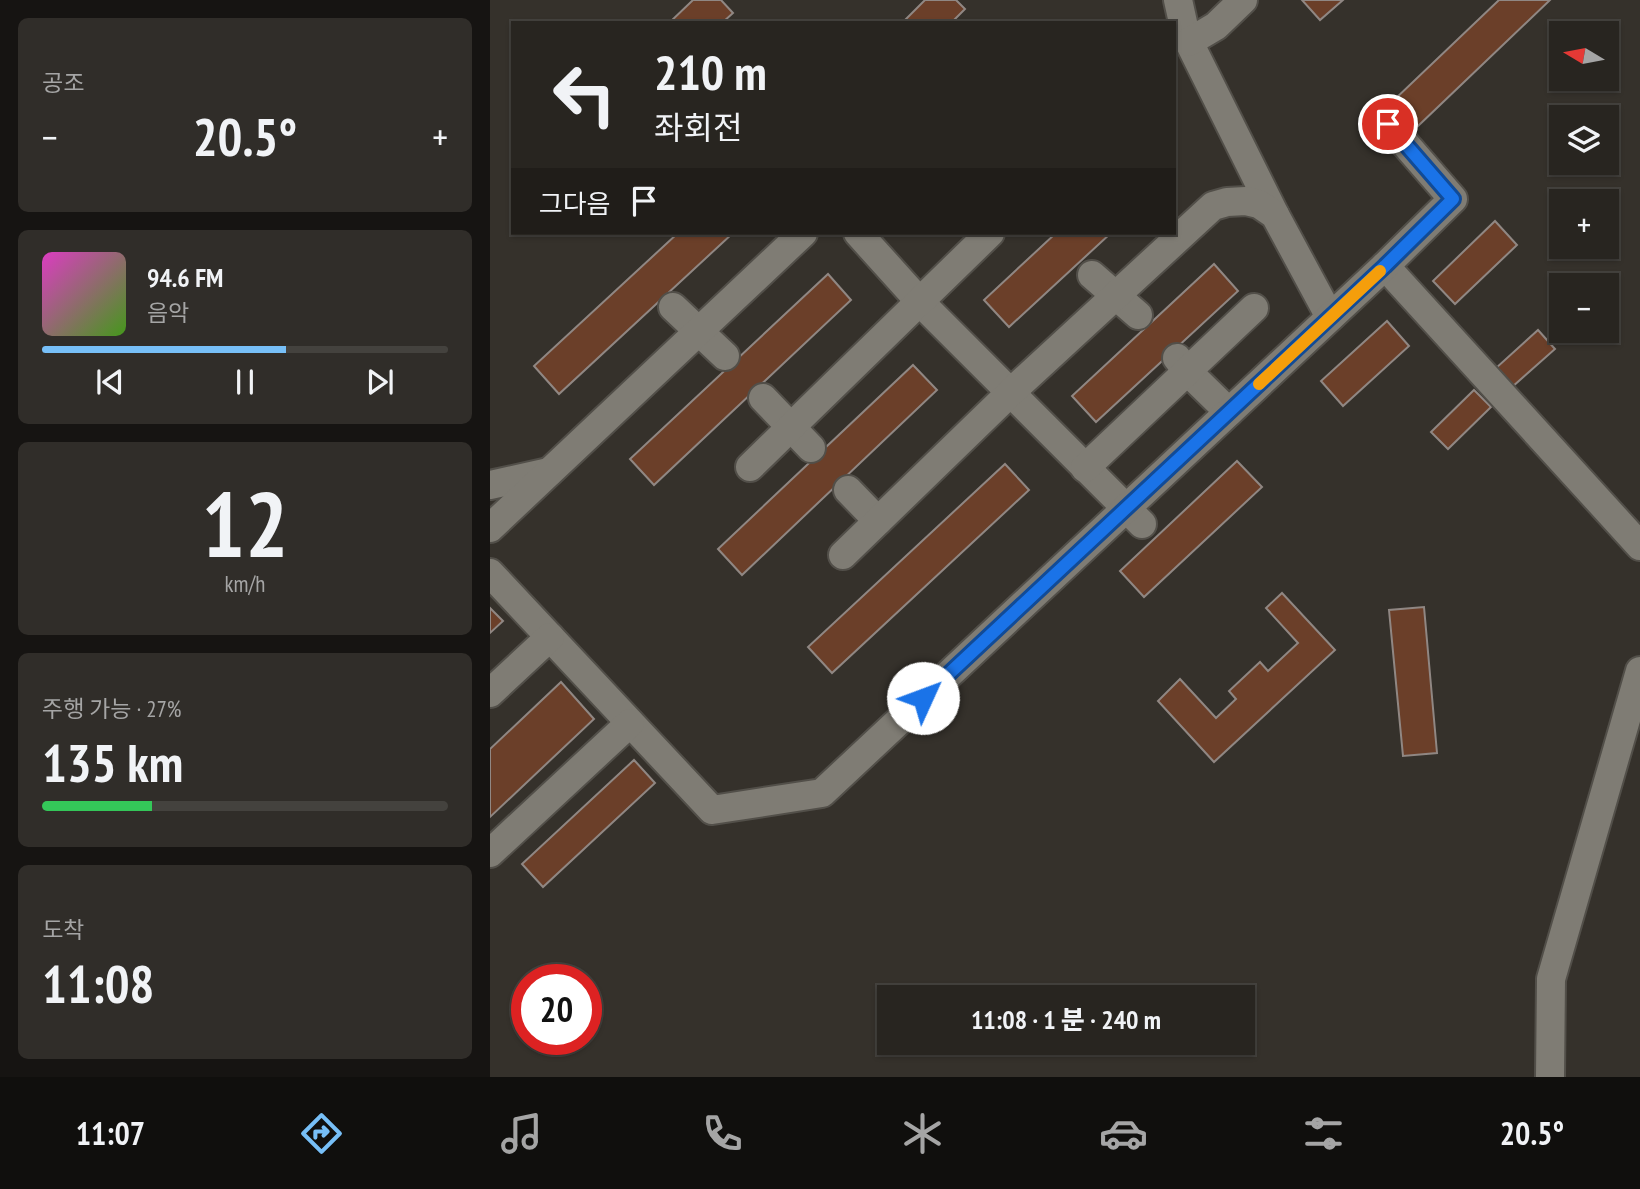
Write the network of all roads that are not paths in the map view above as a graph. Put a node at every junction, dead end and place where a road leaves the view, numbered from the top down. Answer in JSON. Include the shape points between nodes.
{"nodes":[{"id":1,"x":1178,"y":0,"type":"edge"},
{"id":2,"x":1243,"y":0,"type":"edge"},
{"id":3,"x":1189,"y":42,"type":"junction"},
{"id":4,"x":1388,"y":124,"type":"dead end"},
{"id":5,"x":1275,"y":215,"type":"junction"},
{"id":6,"x":801,"y":235,"type":"edge"},
{"id":7,"x":860,"y":235,"type":"edge"},
{"id":8,"x":988,"y":235,"type":"edge"},
{"id":9,"x":1385,"y":266,"type":"junction"},
{"id":10,"x":1092,"y":275,"type":"dead end"},
{"id":11,"x":1116,"y":296,"type":"junction"},
{"id":12,"x":921,"y":303,"type":"junction"},
{"id":13,"x":673,"y":307,"type":"dead end"},
{"id":14,"x":1254,"y":308,"type":"dead end"},
{"id":15,"x":1138,"y":314,"type":"dead end"},
{"id":16,"x":1330,"y":317,"type":"junction"},
{"id":17,"x":699,"y":331,"type":"junction"},
{"id":18,"x":725,"y":356,"type":"dead end"},
{"id":19,"x":1182,"y":365,"type":"junction"},
{"id":20,"x":1010,"y":393,"type":"junction"},
{"id":21,"x":763,"y":398,"type":"dead end"},
{"id":22,"x":1229,"y":412,"type":"junction"},
{"id":23,"x":791,"y":427,"type":"junction"},
{"id":24,"x":811,"y":449,"type":"dead end"},
{"id":25,"x":750,"y":467,"type":"dead end"},
{"id":26,"x":1084,"y":468,"type":"junction"},
{"id":27,"x":549,"y":472,"type":"junction"},
{"id":28,"x":490,"y":485,"type":"edge"},
{"id":29,"x":848,"y":490,"type":"dead end"},
{"id":30,"x":1134,"y":517,"type":"junction"},
{"id":31,"x":878,"y":521,"type":"junction"},
{"id":32,"x":490,"y":528,"type":"edge"},
{"id":33,"x":1640,"y":546,"type":"edge"},
{"id":34,"x":843,"y":555,"type":"dead end"},
{"id":35,"x":490,"y":573,"type":"edge"},
{"id":36,"x":550,"y":637,"type":"junction"},
{"id":37,"x":1640,"y":671,"type":"edge"},
{"id":38,"x":490,"y":693,"type":"edge"},
{"id":39,"x":630,"y":723,"type":"junction"},
{"id":40,"x":490,"y":853,"type":"edge"},
{"id":41,"x":1550,"y":1077,"type":"edge"}],
"edges":[{"from":1,"to":3,"type":"street"},
{"from":2,"to":3,"type":"street","via":[[1216,26]]},
{"from":3,"to":5,"type":"street"},
{"from":4,"to":9,"type":"street","via":[[1453,199]]},
{"from":5,"to":11,"type":"street","via":[[1246,201],[1213,206]]},
{"from":5,"to":16,"type":"street"},
{"from":6,"to":17,"type":"street"},
{"from":7,"to":12,"type":"street"},
{"from":8,"to":12,"type":"street"},
{"from":9,"to":16,"type":"street"},
{"from":9,"to":33,"type":"street"},
{"from":10,"to":11,"type":"street"},
{"from":11,"to":15,"type":"street"},
{"from":11,"to":20,"type":"street"},
{"from":12,"to":20,"type":"street"},
{"from":12,"to":23,"type":"street"},
{"from":13,"to":17,"type":"street"},
{"from":14,"to":19,"type":"street"},
{"from":16,"to":22,"type":"street"},
{"from":17,"to":18,"type":"street"},
{"from":17,"to":27,"type":"street"},
{"from":19,"to":22,"type":"street"},
{"from":19,"to":26,"type":"street"},
{"from":20,"to":26,"type":"street"},
{"from":20,"to":31,"type":"street"},
{"from":21,"to":23,"type":"street"},
{"from":22,"to":30,"type":"street"},
{"from":23,"to":24,"type":"street"},
{"from":23,"to":25,"type":"street"},
{"from":26,"to":30,"type":"street"},
{"from":27,"to":28,"type":"street"},
{"from":27,"to":32,"type":"street"},
{"from":29,"to":31,"type":"street"},
{"from":30,"to":39,"type":"street","via":[[822,793],[712,810]]},
{"from":31,"to":34,"type":"street"},
{"from":35,"to":36,"type":"street"},
{"from":36,"to":38,"type":"street"},
{"from":36,"to":39,"type":"street"},
{"from":37,"to":41,"type":"street","via":[[1551,979]]},
{"from":39,"to":40,"type":"street"}]}
